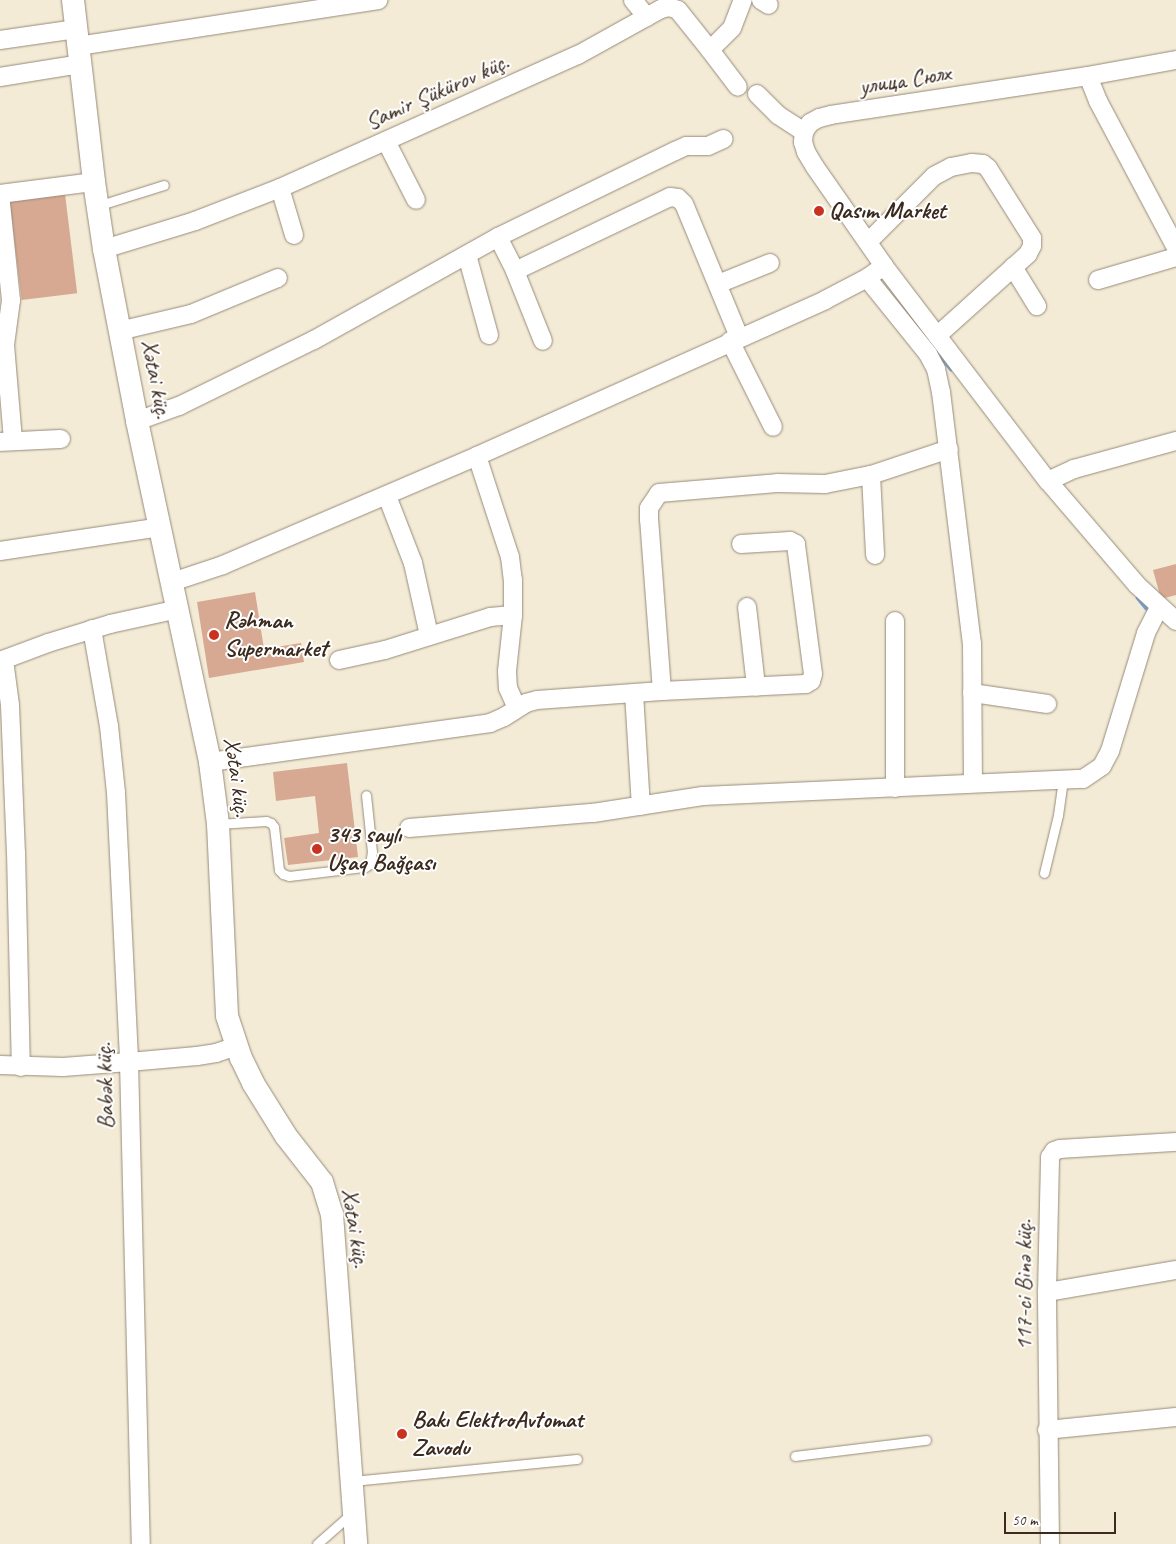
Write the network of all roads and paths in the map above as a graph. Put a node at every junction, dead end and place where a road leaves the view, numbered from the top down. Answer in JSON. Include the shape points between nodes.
{"nodes":[{"id":1,"x":73,"y":0,"type":"edge"},
{"id":2,"x":378,"y":0,"type":"edge"},
{"id":3,"x":633,"y":0,"type":"edge"},
{"id":4,"x":743,"y":0,"type":"edge"},
{"id":5,"x":331,"y":3,"type":"edge"},
{"id":6,"x":647,"y":17,"type":"junction"},
{"id":7,"x":0,"y":40,"type":"edge"},
{"id":8,"x":78,"y":46,"type":"junction"},
{"id":9,"x":710,"y":50,"type":"junction"},
{"id":10,"x":1176,"y":60,"type":"edge"},
{"id":11,"x":1088,"y":76,"type":"junction"},
{"id":12,"x":0,"y":77,"type":"edge"},
{"id":13,"x":738,"y":86,"type":"dead end"},
{"id":14,"x":757,"y":94,"type":"dead end"},
{"id":15,"x":804,"y":132,"type":"junction"},
{"id":16,"x":724,"y":139,"type":"dead end"},
{"id":17,"x":386,"y":141,"type":"junction"},
{"id":18,"x":94,"y":182,"type":"junction"},
{"id":19,"x":164,"y":185,"type":"dead end"},
{"id":20,"x":280,"y":188,"type":"junction"},
{"id":21,"x":0,"y":194,"type":"edge"},
{"id":22,"x":416,"y":200,"type":"dead end"},
{"id":23,"x":97,"y":206,"type":"junction"},
{"id":24,"x":294,"y":235,"type":"dead end"},
{"id":25,"x":498,"y":237,"type":"junction"},
{"id":26,"x":868,"y":242,"type":"junction"},
{"id":27,"x":1176,"y":248,"type":"edge"},
{"id":28,"x":104,"y":249,"type":"junction"},
{"id":29,"x":466,"y":255,"type":"junction"},
{"id":30,"x":1176,"y":257,"type":"edge"},
{"id":31,"x":770,"y":262,"type":"dead end"},
{"id":32,"x":884,"y":266,"type":"junction"},
{"id":33,"x":1013,"y":267,"type":"junction"},
{"id":34,"x":514,"y":271,"type":"junction"},
{"id":35,"x":278,"y":278,"type":"dead end"},
{"id":36,"x":867,"y":278,"type":"junction"},
{"id":37,"x":1098,"y":280,"type":"dead end"},
{"id":38,"x":718,"y":284,"type":"junction"},
{"id":39,"x":1037,"y":306,"type":"dead end"},
{"id":40,"x":119,"y":331,"type":"junction"},
{"id":41,"x":489,"y":335,"type":"dead end"},
{"id":42,"x":937,"y":336,"type":"junction"},
{"id":43,"x":735,"y":339,"type":"junction"},
{"id":44,"x":542,"y":341,"type":"dead end"},
{"id":45,"x":137,"y":421,"type":"junction"},
{"id":46,"x":773,"y":428,"type":"dead end"},
{"id":47,"x":61,"y":439,"type":"dead end"},
{"id":48,"x":6,"y":441,"type":"edge"},
{"id":49,"x":1176,"y":441,"type":"edge"},
{"id":50,"x":949,"y":449,"type":"junction"},
{"id":51,"x":477,"y":456,"type":"junction"},
{"id":52,"x":871,"y":475,"type":"junction"},
{"id":53,"x":1048,"y":481,"type":"junction"},
{"id":54,"x":387,"y":496,"type":"junction"},
{"id":55,"x":160,"y":527,"type":"junction"},
{"id":56,"x":741,"y":544,"type":"dead end"},
{"id":57,"x":0,"y":551,"type":"edge"},
{"id":58,"x":875,"y":555,"type":"dead end"},
{"id":59,"x":172,"y":582,"type":"junction"},
{"id":60,"x":747,"y":607,"type":"dead end"},
{"id":61,"x":1168,"y":607,"type":"edge"},
{"id":62,"x":178,"y":609,"type":"junction"},
{"id":63,"x":513,"y":615,"type":"junction"},
{"id":64,"x":895,"y":621,"type":"dead end"},
{"id":65,"x":1176,"y":621,"type":"edge"},
{"id":66,"x":92,"y":629,"type":"junction"},
{"id":67,"x":429,"y":635,"type":"junction"},
{"id":68,"x":2,"y":660,"type":"edge"},
{"id":69,"x":339,"y":660,"type":"dead end"},
{"id":70,"x":756,"y":686,"type":"junction"},
{"id":71,"x":662,"y":691,"type":"junction"},
{"id":72,"x":634,"y":693,"type":"junction"},
{"id":73,"x":972,"y":693,"type":"junction"},
{"id":74,"x":1047,"y":704,"type":"dead end"},
{"id":75,"x":517,"y":708,"type":"junction"},
{"id":76,"x":210,"y":762,"type":"junction"},
{"id":77,"x":1064,"y":780,"type":"junction"},
{"id":78,"x":973,"y":783,"type":"junction"},
{"id":79,"x":895,"y":788,"type":"junction"},
{"id":80,"x":366,"y":795,"type":"dead end"},
{"id":81,"x":642,"y":806,"type":"junction"},
{"id":82,"x":218,"y":824,"type":"junction"},
{"id":83,"x":409,"y":828,"type":"dead end"},
{"id":84,"x":1044,"y":873,"type":"dead end"},
{"id":85,"x":236,"y":1046,"type":"junction"},
{"id":86,"x":129,"y":1062,"type":"junction"},
{"id":87,"x":0,"y":1065,"type":"edge"},
{"id":88,"x":21,"y":1067,"type":"junction"},
{"id":89,"x":1176,"y":1142,"type":"edge"},
{"id":90,"x":1176,"y":1270,"type":"edge"},
{"id":91,"x":1046,"y":1292,"type":"junction"},
{"id":92,"x":1176,"y":1417,"type":"edge"},
{"id":93,"x":1047,"y":1430,"type":"junction"},
{"id":94,"x":926,"y":1440,"type":"dead end"},
{"id":95,"x":794,"y":1456,"type":"dead end"},
{"id":96,"x":577,"y":1459,"type":"dead end"},
{"id":97,"x":351,"y":1480,"type":"junction"},
{"id":98,"x":354,"y":1512,"type":"junction"},
{"id":99,"x":141,"y":1544,"type":"edge"},
{"id":100,"x":317,"y":1544,"type":"edge"},
{"id":101,"x":356,"y":1544,"type":"edge"},
{"id":102,"x":1050,"y":1544,"type":"edge"}],
"edges":[{"from":1,"to":8,"type":"street","name":"Xətai küç."},
{"from":2,"to":5,"type":"street"},
{"from":3,"to":6,"type":"street"},
{"from":4,"to":9,"type":"street","via":[[732,28]]},
{"from":5,"to":8,"type":"street"},
{"from":6,"to":9,"type":"street","name":"Samir Şükürov küç.","via":[[669,7],[678,10]]},
{"from":6,"to":17,"type":"street","name":"Samir Şükürov küç.","via":[[578,55]]},
{"from":7,"to":8,"type":"street"},
{"from":8,"to":12,"type":"street"},
{"from":8,"to":18,"type":"street","name":"Xətai küç."},
{"from":9,"to":13,"type":"street","name":"Samir Şükürov küç."},
{"from":10,"to":11,"type":"street","name":"улица Сюлх"},
{"from":11,"to":15,"type":"street","name":"улица Сюлх","via":[[831,115],[810,123]]},
{"from":11,"to":27,"type":"street"},
{"from":14,"to":15,"type":"street","via":[[778,115]]},
{"from":15,"to":26,"type":"street","via":[[806,152]]},
{"from":16,"to":25,"type":"street","via":[[708,146],[686,146]]},
{"from":17,"to":20,"type":"street","name":"Samir Şükürov küç."},
{"from":17,"to":22,"type":"street"},
{"from":18,"to":21,"type":"street"},
{"from":18,"to":23,"type":"street","name":"Xətai küç."},
{"from":19,"to":23,"type":"lane"},
{"from":20,"to":24,"type":"street"},
{"from":20,"to":28,"type":"street","name":"Samir Şükürov küç.","via":[[195,221]]},
{"from":21,"to":48,"type":"street","via":[[11,300],[6,345]]},
{"from":23,"to":28,"type":"street","name":"Xətai küç."},
{"from":25,"to":29,"type":"street"},
{"from":25,"to":34,"type":"street"},
{"from":26,"to":32,"type":"street"},
{"from":26,"to":33,"type":"street","via":[[934,176],[951,167],[982,164],[988,168],[1032,238],[1028,254]]},
{"from":28,"to":40,"type":"street","name":"Xətai küç."},
{"from":29,"to":41,"type":"street"},
{"from":29,"to":45,"type":"street","via":[[314,340],[179,406]]},
{"from":30,"to":37,"type":"street"},
{"from":31,"to":38,"type":"street"},
{"from":32,"to":36,"type":"street"},
{"from":32,"to":42,"type":"street"},
{"from":33,"to":39,"type":"street"},
{"from":33,"to":42,"type":"street"},
{"from":34,"to":38,"type":"street","via":[[670,197],[678,198],[684,204]]},
{"from":34,"to":44,"type":"street"},
{"from":35,"to":40,"type":"street","via":[[191,314]]},
{"from":36,"to":43,"type":"street"},
{"from":36,"to":50,"type":"street","via":[[928,354],[936,369]]},
{"from":38,"to":43,"type":"street"},
{"from":40,"to":45,"type":"street","name":"Xətai küç."},
{"from":42,"to":53,"type":"street"},
{"from":43,"to":46,"type":"street"},
{"from":43,"to":51,"type":"street"},
{"from":45,"to":55,"type":"street","name":"Xətai küç."},
{"from":47,"to":48,"type":"street"},
{"from":49,"to":53,"type":"street","via":[[1074,469]]},
{"from":50,"to":52,"type":"street"},
{"from":50,"to":73,"type":"street","via":[[968,606]]},
{"from":51,"to":54,"type":"street"},
{"from":51,"to":63,"type":"street","via":[[510,557]]},
{"from":52,"to":58,"type":"street"},
{"from":52,"to":71,"type":"street","via":[[824,484],[777,483],[659,493],[649,508],[649,520]]},
{"from":53,"to":61,"type":"street","via":[[1137,585]]},
{"from":54,"to":59,"type":"street","via":[[223,565]]},
{"from":54,"to":67,"type":"street","via":[[413,563]]},
{"from":55,"to":57,"type":"street"},
{"from":55,"to":59,"type":"street","name":"Xətai küç."},
{"from":56,"to":70,"type":"street","via":[[790,541],[796,544],[813,674],[806,684]]},
{"from":59,"to":62,"type":"street","name":"Xətai küç."},
{"from":60,"to":70,"type":"street"},
{"from":61,"to":65,"type":"street"},
{"from":61,"to":77,"type":"street","via":[[1146,633],[1110,751],[1102,766],[1083,779]]},
{"from":62,"to":66,"type":"street"},
{"from":62,"to":76,"type":"street","name":"Xətai küç."},
{"from":63,"to":67,"type":"street","via":[[490,617]]},
{"from":63,"to":75,"type":"street","via":[[507,671],[508,688]]},
{"from":64,"to":79,"type":"street"},
{"from":66,"to":68,"type":"street"},
{"from":66,"to":86,"type":"street","name":"Babək küç.","via":[[109,726],[116,793]]},
{"from":67,"to":69,"type":"street","via":[[385,650]]},
{"from":68,"to":88,"type":"street","via":[[10,705]]},
{"from":70,"to":71,"type":"street"},
{"from":71,"to":72,"type":"street"},
{"from":72,"to":75,"type":"street","via":[[537,700]]},
{"from":72,"to":81,"type":"street"},
{"from":73,"to":74,"type":"street"},
{"from":73,"to":78,"type":"street"},
{"from":75,"to":76,"type":"street","via":[[490,722]]},
{"from":76,"to":82,"type":"street","name":"Xətai küç."},
{"from":77,"to":78,"type":"street"},
{"from":77,"to":84,"type":"lane"},
{"from":78,"to":79,"type":"street"},
{"from":79,"to":81,"type":"street","via":[[703,796]]},
{"from":80,"to":82,"type":"lane","via":[[372,852],[370,864],[365,867],[289,876],[279,870],[271,823]]},
{"from":81,"to":83,"type":"street"},
{"from":82,"to":85,"type":"street","name":"Xətai küç.","via":[[227,1016]]},
{"from":85,"to":86,"type":"street","via":[[196,1056]]},
{"from":85,"to":97,"type":"street","name":"Xətai küç.","via":[[268,1109],[322,1182],[328,1199],[336,1262]]},
{"from":86,"to":88,"type":"street"},
{"from":86,"to":99,"type":"street","name":"Babək küç."},
{"from":87,"to":88,"type":"street"},
{"from":89,"to":91,"type":"street","name":"117-ci Binə küç.","via":[[1054,1151],[1048,1166]]},
{"from":90,"to":91,"type":"street"},
{"from":91,"to":93,"type":"street","name":"117-ci Binə küç."},
{"from":92,"to":93,"type":"street"},
{"from":93,"to":102,"type":"street","name":"117-ci Binə küç."},
{"from":94,"to":95,"type":"lane"},
{"from":96,"to":97,"type":"lane"},
{"from":97,"to":98,"type":"street","name":"Xətai küç."},
{"from":98,"to":100,"type":"lane"},
{"from":98,"to":101,"type":"street","name":"Xətai küç."}]}
